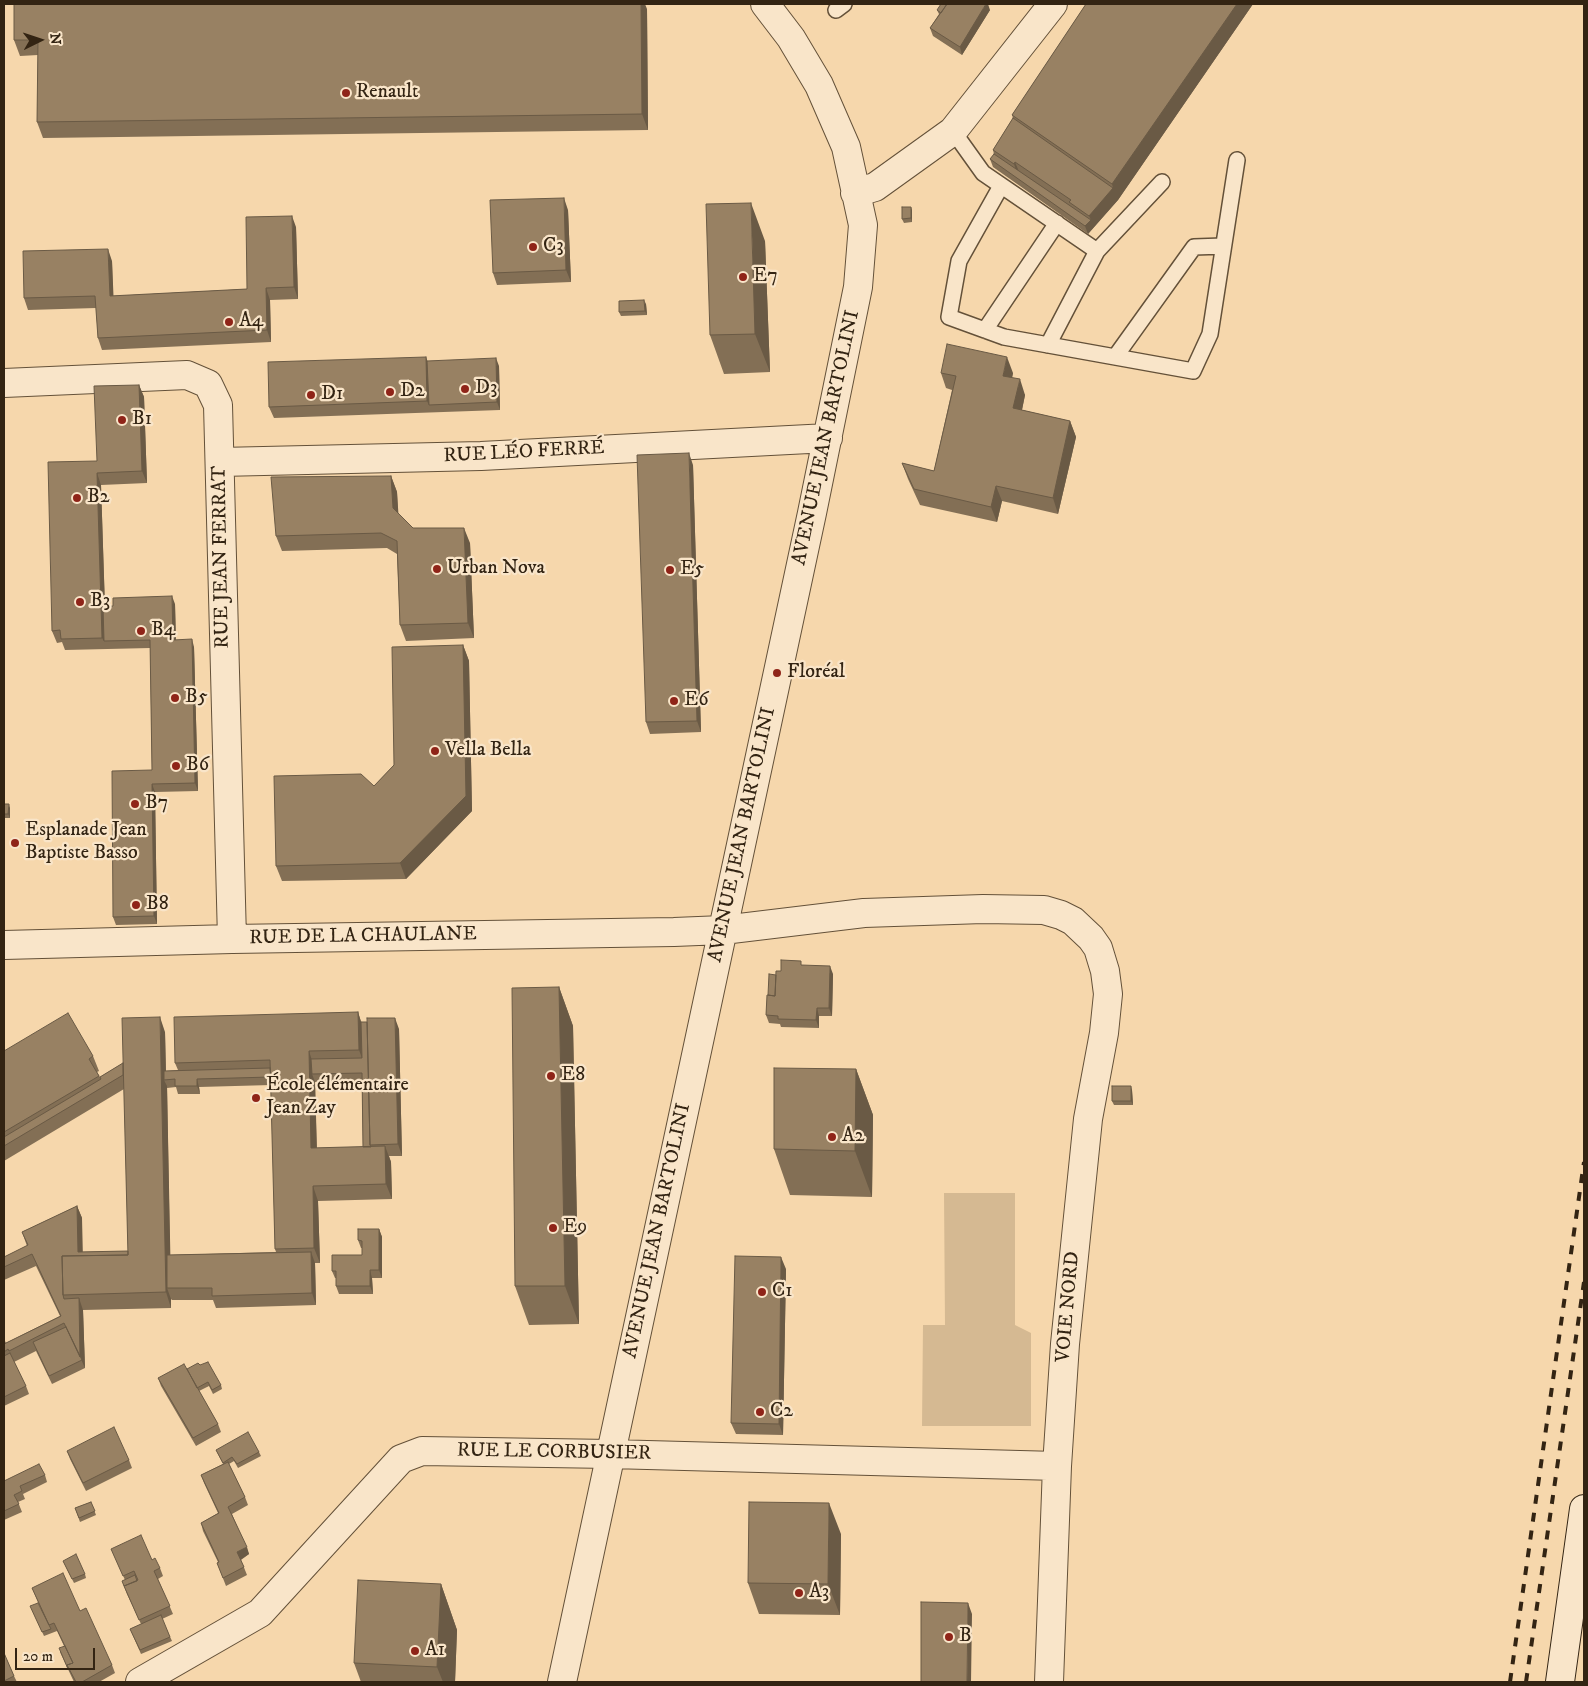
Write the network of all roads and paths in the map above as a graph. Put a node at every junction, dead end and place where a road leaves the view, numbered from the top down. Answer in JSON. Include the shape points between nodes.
{"nodes":[{"id":1,"x":765,"y":4,"type":"edge"},
{"id":2,"x":1053,"y":4,"type":"edge"},
{"id":3,"x":953,"y":131,"type":"junction"},
{"id":4,"x":1237,"y":160,"type":"dead end"},
{"id":5,"x":1162,"y":182,"type":"dead end"},
{"id":6,"x":1001,"y":186,"type":"junction"},
{"id":7,"x":856,"y":193,"type":"junction"},
{"id":8,"x":1057,"y":223,"type":"junction"},
{"id":9,"x":1223,"y":246,"type":"junction"},
{"id":10,"x":1097,"y":251,"type":"junction"},
{"id":11,"x":985,"y":330,"type":"junction"},
{"id":12,"x":1048,"y":345,"type":"junction"},
{"id":13,"x":1115,"y":357,"type":"junction"},
{"id":14,"x":4,"y":383,"type":"edge"},
{"id":15,"x":828,"y":438,"type":"junction"},
{"id":16,"x":220,"y":462,"type":"junction"},
{"id":17,"x":723,"y":930,"type":"junction"},
{"id":18,"x":1091,"y":938,"type":"joint"},
{"id":19,"x":232,"y":939,"type":"junction"},
{"id":20,"x":4,"y":945,"type":"edge"},
{"id":21,"x":610,"y":1454,"type":"junction"},
{"id":22,"x":1057,"y":1466,"type":"junction"},
{"id":23,"x":1584,"y":1509,"type":"edge"},
{"id":24,"x":1579,"y":1580,"type":"edge"},
{"id":25,"x":140,"y":1682,"type":"edge"},
{"id":26,"x":562,"y":1682,"type":"edge"},
{"id":27,"x":1049,"y":1682,"type":"edge"},
{"id":28,"x":1560,"y":1682,"type":"edge"}],
"edges":[{"from":1,"to":7,"type":"street","name":"AVENUE JEAN BARTOLINI","via":[[791,38],[819,85],[846,147]]},
{"from":2,"to":3,"type":"street"},
{"from":3,"to":6,"type":"lane","via":[[983,173]]},
{"from":3,"to":7,"type":"street","via":[[876,187]]},
{"from":4,"to":9,"type":"lane"},
{"from":5,"to":10,"type":"lane"},
{"from":6,"to":8,"type":"lane"},
{"from":6,"to":11,"type":"lane","via":[[959,261],[949,317]]},
{"from":7,"to":15,"type":"street","name":"AVENUE JEAN BARTOLINI","via":[[863,226],[858,287]]},
{"from":8,"to":10,"type":"lane"},
{"from":8,"to":11,"type":"lane"},
{"from":9,"to":13,"type":"lane","via":[[1194,247]]},
{"from":9,"to":13,"type":"lane","via":[[1210,334],[1192,371]]},
{"from":10,"to":12,"type":"lane"},
{"from":11,"to":12,"type":"lane"},
{"from":12,"to":13,"type":"lane"},
{"from":14,"to":16,"type":"street","name":"RUE JEAN FERRAT","via":[[187,375],[208,384],[218,405]]},
{"from":15,"to":16,"type":"street","name":"RUE LÉO FERRÉ","via":[[481,456]]},
{"from":15,"to":17,"type":"street","name":"AVENUE JEAN BARTOLINI"},
{"from":16,"to":19,"type":"street","name":"RUE JEAN FERRAT"},
{"from":17,"to":18,"type":"street","name":"RUE DE LA CHAULANE","via":[[864,913],[1015,909],[1044,910],[1061,915],[1073,921]]},
{"from":17,"to":19,"type":"street","name":"RUE DE LA CHAULANE"},
{"from":17,"to":21,"type":"street","name":"AVENUE JEAN BARTOLINI"},
{"from":18,"to":22,"type":"street","name":"VOIE NORD","via":[[1102,961],[1108,994],[1078,1208]]},
{"from":19,"to":20,"type":"street","name":"RUE DE LA CHAULANE"},
{"from":21,"to":22,"type":"street","name":"RUE LE CORBUSIER"},
{"from":21,"to":25,"type":"street","name":"RUE LE CORBUSIER","via":[[422,1451],[402,1459],[260,1613]]},
{"from":21,"to":26,"type":"street","name":"AVENUE JEAN BARTOLINI"},
{"from":22,"to":27,"type":"street","name":"VOIE NORD"},
{"from":23,"to":24,"type":"street"},
{"from":24,"to":28,"type":"street"}]}
